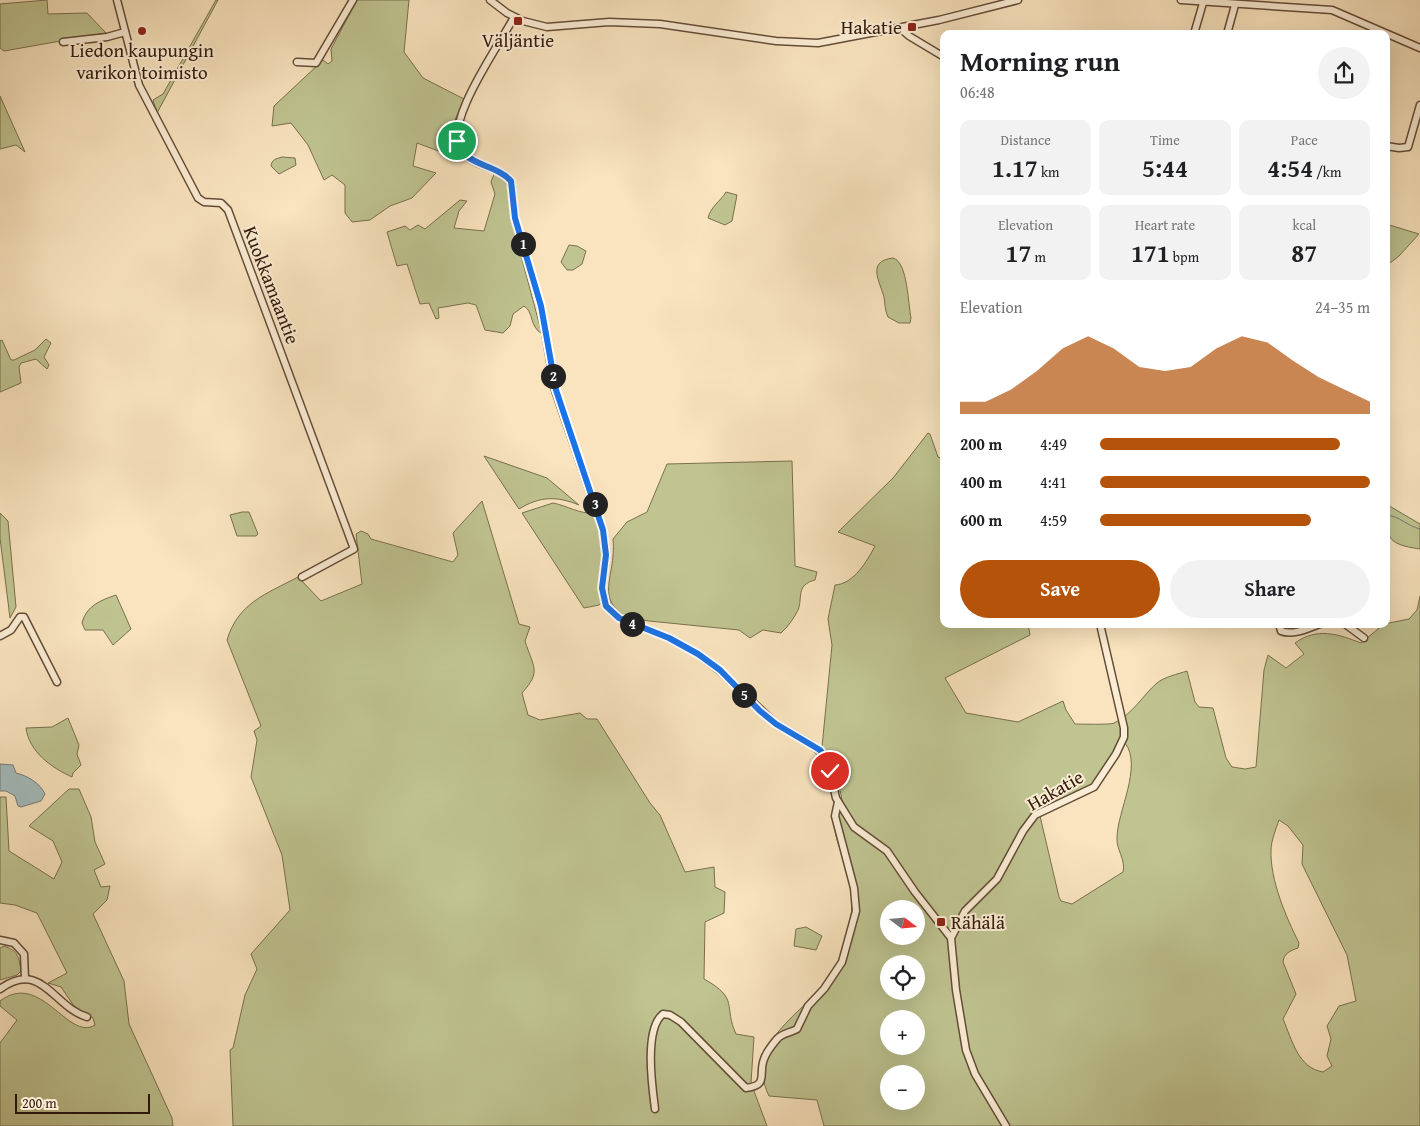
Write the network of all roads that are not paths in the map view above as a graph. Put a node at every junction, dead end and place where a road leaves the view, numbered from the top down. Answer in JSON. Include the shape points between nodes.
{"nodes":[{"id":1,"x":117,"y":0,"type":"edge"},
{"id":2,"x":353,"y":0,"type":"edge"},
{"id":3,"x":490,"y":0,"type":"edge"},
{"id":4,"x":1018,"y":0,"type":"edge"},
{"id":5,"x":1181,"y":0,"type":"edge"},
{"id":6,"x":1203,"y":3,"type":"junction"},
{"id":7,"x":1235,"y":5,"type":"junction"},
{"id":8,"x":514,"y":17,"type":"junction"},
{"id":9,"x":900,"y":28,"type":"junction"},
{"id":10,"x":1195,"y":30,"type":"edge"},
{"id":11,"x":1228,"y":30,"type":"edge"},
{"id":12,"x":1382,"y":30,"type":"edge"},
{"id":13,"x":125,"y":32,"type":"junction"},
{"id":14,"x":1390,"y":34,"type":"edge"},
{"id":15,"x":63,"y":42,"type":"dead end"},
{"id":16,"x":1420,"y":48,"type":"edge"},
{"id":17,"x":940,"y":55,"type":"edge"},
{"id":18,"x":297,"y":62,"type":"dead end"},
{"id":19,"x":1420,"y":105,"type":"edge"},
{"id":20,"x":1390,"y":147,"type":"edge"},
{"id":21,"x":302,"y":577,"type":"dead end"},
{"id":22,"x":1101,"y":628,"type":"edge"},
{"id":23,"x":1280,"y":628,"type":"edge"},
{"id":24,"x":1310,"y":628,"type":"edge"},
{"id":25,"x":1350,"y":628,"type":"edge"},
{"id":26,"x":0,"y":636,"type":"edge"},
{"id":27,"x":1364,"y":638,"type":"dead end"},
{"id":28,"x":57,"y":682,"type":"dead end"},
{"id":29,"x":838,"y":802,"type":"junction"},
{"id":30,"x":952,"y":938,"type":"junction"},
{"id":31,"x":0,"y":940,"type":"edge"},
{"id":32,"x":25,"y":979,"type":"junction"},
{"id":33,"x":0,"y":989,"type":"edge"},
{"id":34,"x":87,"y":1017,"type":"dead end"},
{"id":35,"x":655,"y":1108,"type":"dead end"},
{"id":36,"x":1006,"y":1126,"type":"edge"}],
"edges":[{"from":1,"to":13,"type":"street","name":"Kuokkamaantie"},
{"from":2,"to":18,"type":"street","via":[[316,63]]},
{"from":3,"to":8,"type":"street"},
{"from":4,"to":9,"type":"street"},
{"from":5,"to":6,"type":"street"},
{"from":6,"to":7,"type":"street"},
{"from":6,"to":10,"type":"street"},
{"from":7,"to":11,"type":"street"},
{"from":7,"to":12,"type":"street","via":[[1332,10]]},
{"from":8,"to":9,"type":"street","via":[[557,28],[610,22],[660,24],[802,43],[845,39]]},
{"from":8,"to":29,"type":"street","via":[[465,106],[457,141],[464,155],[498,170],[511,181],[515,218],[541,306],[556,390],[603,530],[606,555],[603,600],[619,618],[669,638],[698,654],[720,670],[771,720],[820,750],[828,762]]},
{"from":9,"to":17,"type":"street"},
{"from":13,"to":15,"type":"street"},
{"from":13,"to":21,"type":"street","name":"Kuokkamaantie","via":[[139,85],[198,198],[204,202],[221,203],[228,210],[354,549]]},
{"from":14,"to":16,"type":"street"},
{"from":19,"to":20,"type":"street","via":[[1408,147]]},
{"from":22,"to":30,"type":"street","name":"Hakatie","via":[[1124,728],[1124,737],[1116,754],[1094,787],[1035,815],[997,879],[965,911]]},
{"from":23,"to":24,"type":"street","via":[[1285,633]]},
{"from":25,"to":27,"type":"street"},
{"from":26,"to":28,"type":"street","via":[[11,630],[20,617],[24,618]]},
{"from":29,"to":30,"type":"street","via":[[854,827],[887,851]]},
{"from":29,"to":35,"type":"street","via":[[835,816],[854,888],[856,911],[842,962],[808,1006],[797,1029],[782,1034],[776,1041],[764,1059],[761,1082],[757,1086],[746,1088],[681,1022],[670,1014],[662,1014],[656,1019],[652,1039]]},
{"from":30,"to":36,"type":"street","via":[[959,1019],[966,1050],[975,1074]]},
{"from":31,"to":32,"type":"street","via":[[14,943],[24,954]]},
{"from":32,"to":33,"type":"street"},
{"from":32,"to":34,"type":"street","via":[[47,986],[70,1009]]}]}
